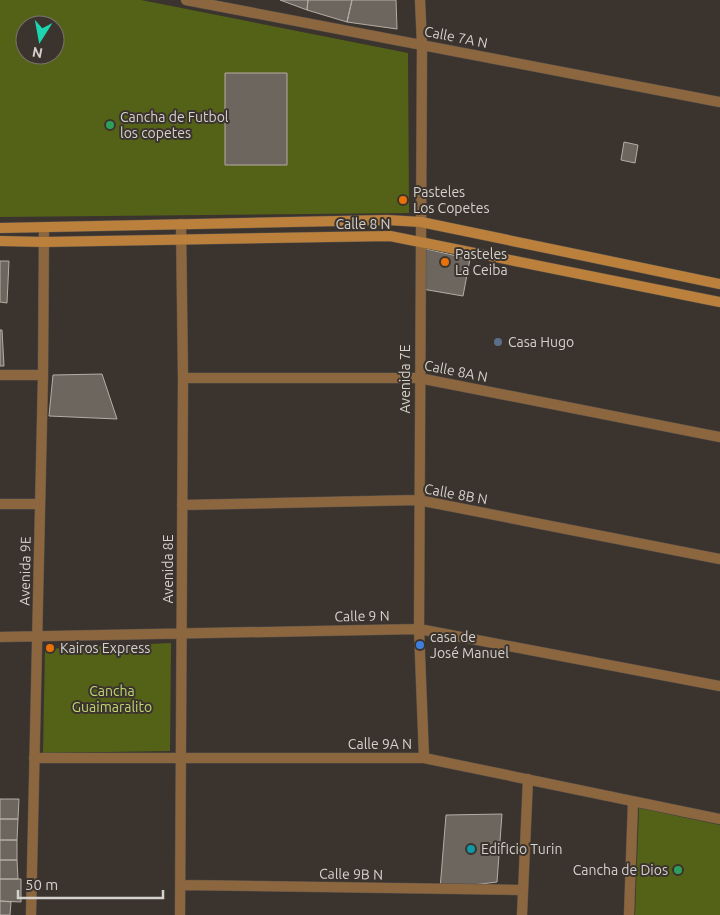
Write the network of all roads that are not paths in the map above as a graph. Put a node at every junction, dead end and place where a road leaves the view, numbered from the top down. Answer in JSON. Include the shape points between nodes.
{"nodes":[{"id":1,"x":186,"y":0,"type":"edge"},
{"id":2,"x":420,"y":0,"type":"edge"},
{"id":3,"x":422,"y":45,"type":"junction"},
{"id":4,"x":720,"y":102,"type":"edge"},
{"id":5,"x":421,"y":222,"type":"junction"},
{"id":6,"x":180,"y":224,"type":"junction"},
{"id":7,"x":0,"y":228,"type":"edge"},
{"id":8,"x":44,"y":228,"type":"junction"},
{"id":9,"x":181,"y":240,"type":"junction"},
{"id":10,"x":0,"y":241,"type":"edge"},
{"id":11,"x":44,"y":242,"type":"junction"},
{"id":12,"x":420,"y":242,"type":"junction"},
{"id":13,"x":720,"y":284,"type":"edge"},
{"id":14,"x":720,"y":302,"type":"edge"},
{"id":15,"x":0,"y":375,"type":"edge"},
{"id":16,"x":43,"y":375,"type":"junction"},
{"id":17,"x":183,"y":378,"type":"junction"},
{"id":18,"x":419,"y":378,"type":"junction"},
{"id":19,"x":720,"y":437,"type":"edge"},
{"id":20,"x":418,"y":500,"type":"junction"},
{"id":21,"x":0,"y":504,"type":"edge"},
{"id":22,"x":40,"y":504,"type":"junction"},
{"id":23,"x":182,"y":505,"type":"junction"},
{"id":24,"x":720,"y":559,"type":"edge"},
{"id":25,"x":418,"y":629,"type":"junction"},
{"id":26,"x":182,"y":634,"type":"junction"},
{"id":27,"x":0,"y":637,"type":"edge"},
{"id":28,"x":37,"y":637,"type":"junction"},
{"id":29,"x":720,"y":686,"type":"edge"},
{"id":30,"x":34,"y":758,"type":"junction"},
{"id":31,"x":181,"y":758,"type":"junction"},
{"id":32,"x":424,"y":758,"type":"junction"},
{"id":33,"x":528,"y":779,"type":"junction"},
{"id":34,"x":633,"y":802,"type":"junction"},
{"id":35,"x":720,"y":819,"type":"edge"},
{"id":36,"x":180,"y":886,"type":"junction"},
{"id":37,"x":522,"y":890,"type":"junction"},
{"id":38,"x":31,"y":915,"type":"edge"},
{"id":39,"x":180,"y":915,"type":"edge"},
{"id":40,"x":522,"y":915,"type":"edge"},
{"id":41,"x":629,"y":915,"type":"edge"}],
"edges":[{"from":1,"to":3,"type":"street","name":"Calle 7A N"},
{"from":2,"to":3,"type":"street","name":"Avenida 7E"},
{"from":3,"to":4,"type":"street","name":"Calle 7A N"},
{"from":3,"to":5,"type":"street","name":"Avenida 7E"},
{"from":5,"to":6,"type":"street","name":"Calle 8 N"},
{"from":5,"to":12,"type":"street","name":"Avenida 7E"},
{"from":5,"to":13,"type":"street","name":"Calle 8 N"},
{"from":6,"to":8,"type":"street","name":"Calle 8 N"},
{"from":6,"to":9,"type":"street","name":"Avenida 8E"},
{"from":7,"to":8,"type":"street","name":"Calle 8 N"},
{"from":8,"to":11,"type":"street","name":"Avenida 9E"},
{"from":9,"to":11,"type":"street","name":"Calle 8 N"},
{"from":9,"to":12,"type":"street","name":"Calle 8 N","via":[[390,236]]},
{"from":9,"to":17,"type":"street","name":"Avenida 8E"},
{"from":10,"to":11,"type":"street","name":"Calle 8 N"},
{"from":11,"to":16,"type":"street","name":"Avenida 9E"},
{"from":12,"to":14,"type":"street","name":"Calle 8 N"},
{"from":12,"to":18,"type":"street","name":"Avenida 7E"},
{"from":15,"to":16,"type":"street"},
{"from":16,"to":22,"type":"street","name":"Avenida 9E"},
{"from":17,"to":18,"type":"street","name":"Calle 8A N"},
{"from":17,"to":23,"type":"street","name":"Avenida 8E"},
{"from":18,"to":19,"type":"street","name":"Calle 8A N"},
{"from":18,"to":20,"type":"street","name":"Avenida 7E"},
{"from":20,"to":23,"type":"street","name":"Calle 8B N"},
{"from":20,"to":24,"type":"street","name":"Calle 8B N"},
{"from":20,"to":25,"type":"street","name":"Avenida 7E"},
{"from":21,"to":22,"type":"street"},
{"from":22,"to":28,"type":"street","name":"Avenida 9E"},
{"from":23,"to":26,"type":"street","name":"Avenida 8E"},
{"from":25,"to":26,"type":"street","name":"Calle 9 N"},
{"from":25,"to":29,"type":"street","name":"Calle 9 N"},
{"from":25,"to":32,"type":"street","name":"Avenida 7E"},
{"from":26,"to":28,"type":"street","name":"Calle 9 N"},
{"from":26,"to":31,"type":"street","name":"Avenida 8E"},
{"from":27,"to":28,"type":"street","name":"Calle 9 N"},
{"from":28,"to":30,"type":"street","name":"Avenida 9E"},
{"from":30,"to":31,"type":"street","name":"Calle 9A N"},
{"from":30,"to":38,"type":"street","name":"Avenida 9E"},
{"from":31,"to":32,"type":"street","name":"Calle 9A N"},
{"from":31,"to":36,"type":"street","name":"Avenida 8E"},
{"from":32,"to":33,"type":"street","name":"Calle 9A N"},
{"from":33,"to":34,"type":"street","name":"Calle 9A N"},
{"from":33,"to":37,"type":"street"},
{"from":34,"to":35,"type":"street","name":"Calle 9A N"},
{"from":34,"to":41,"type":"street"},
{"from":36,"to":37,"type":"street","name":"Calle 9B N"},
{"from":36,"to":39,"type":"street","name":"Avenida 8E"},
{"from":37,"to":40,"type":"street"}]}
